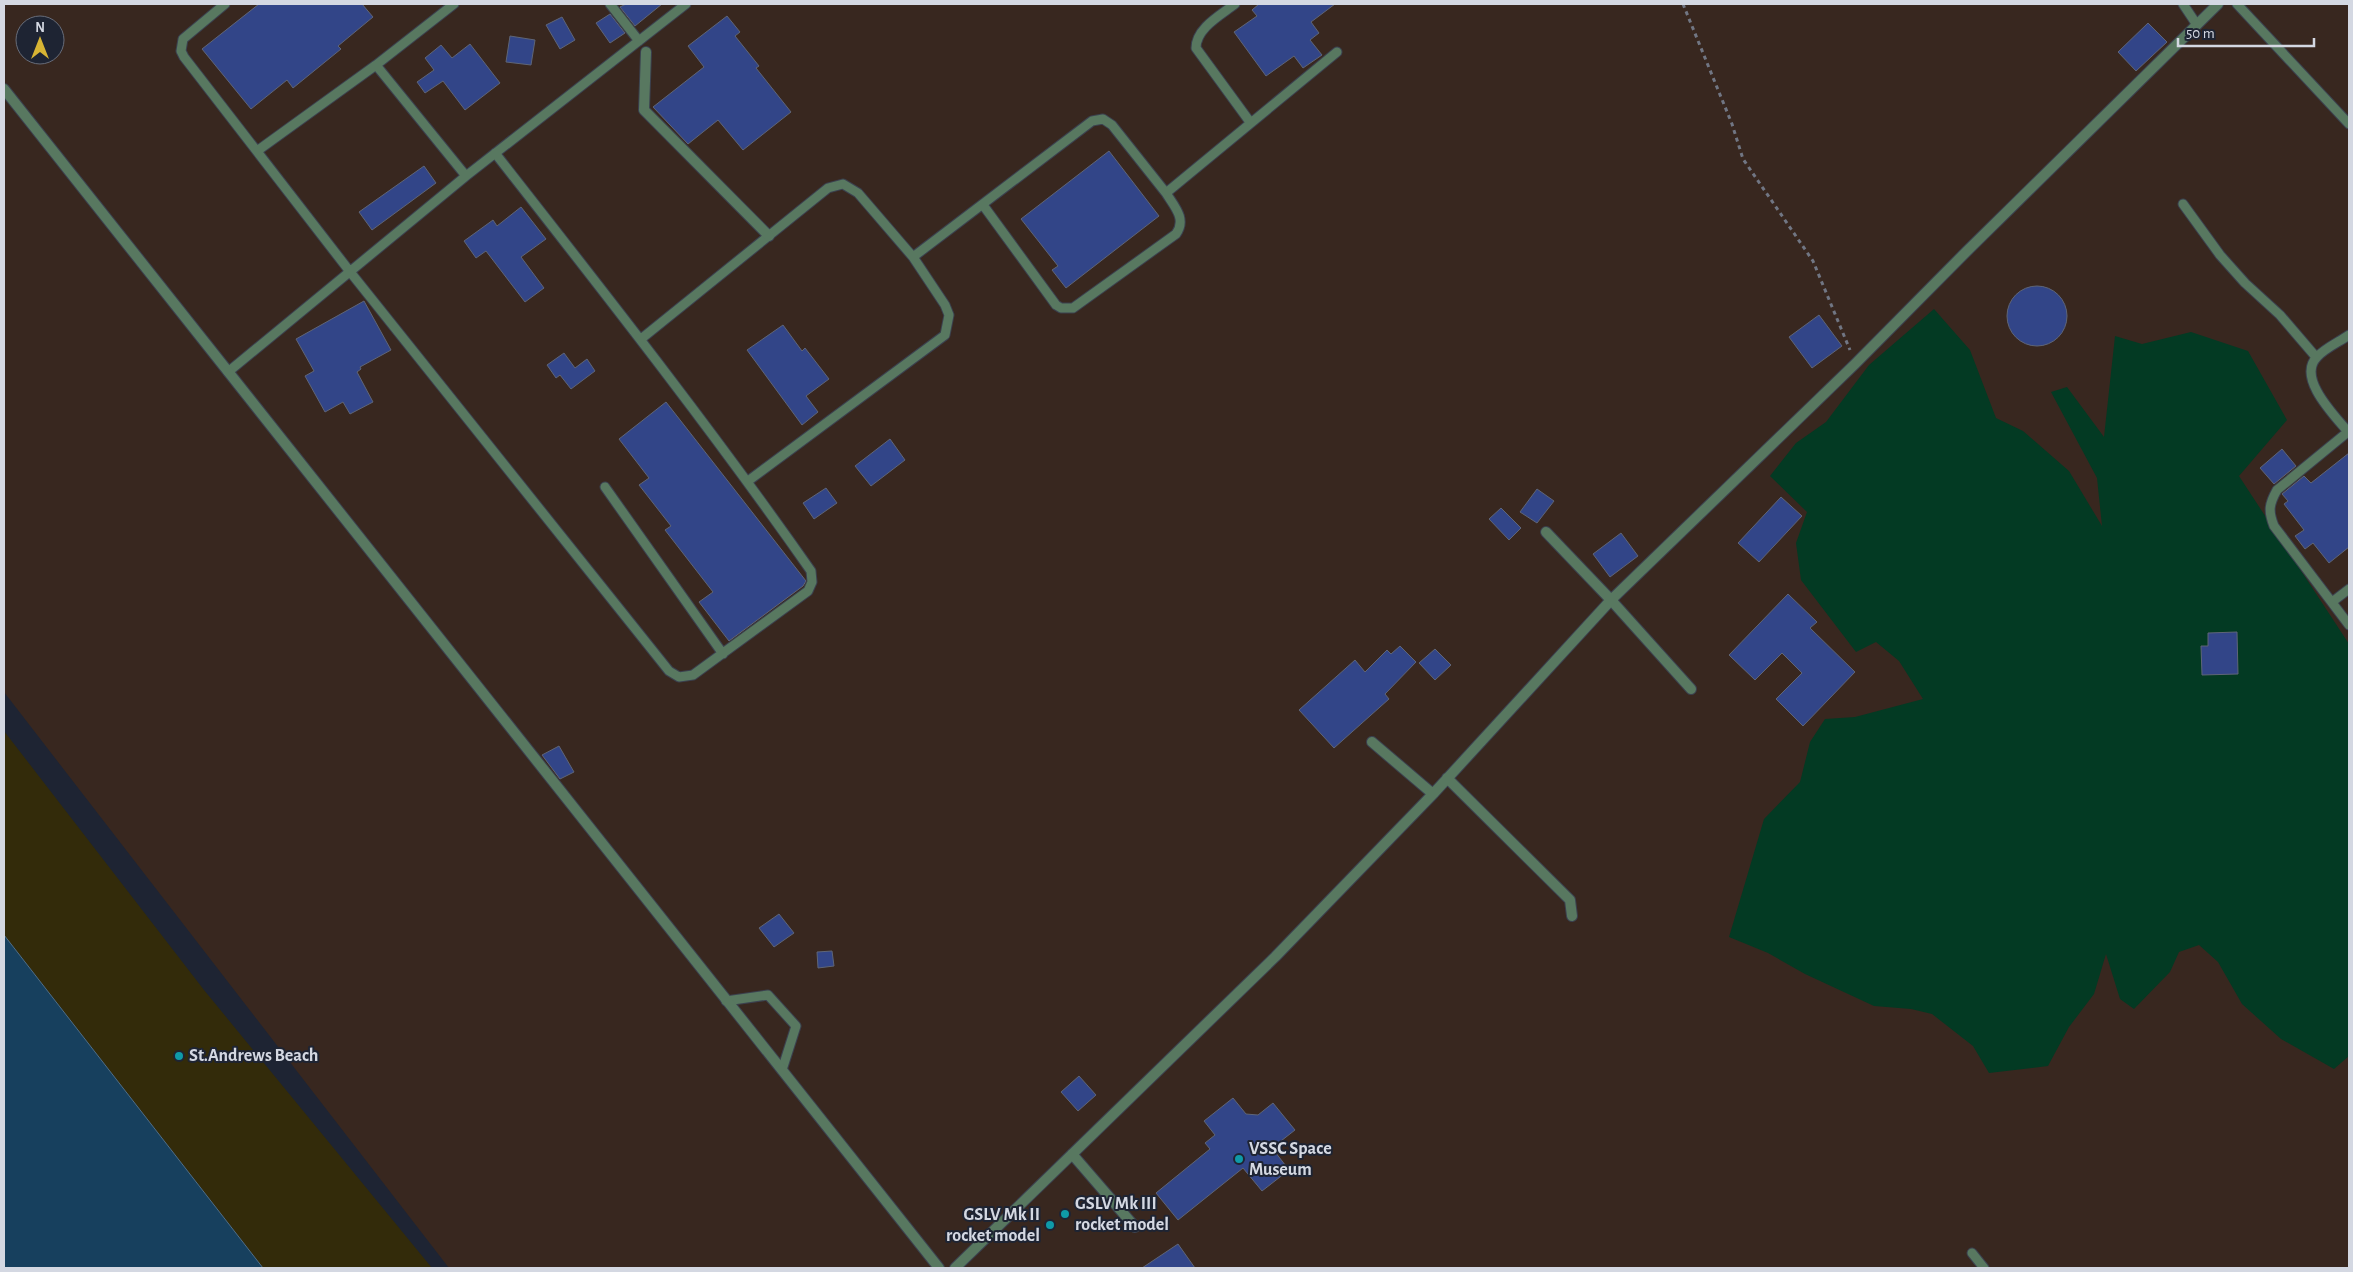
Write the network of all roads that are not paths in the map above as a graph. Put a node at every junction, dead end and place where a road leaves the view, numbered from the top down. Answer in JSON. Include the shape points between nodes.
{"nodes":[{"id":1,"x":225,"y":4,"type":"edge"},
{"id":2,"x":454,"y":4,"type":"edge"},
{"id":3,"x":610,"y":4,"type":"edge"},
{"id":4,"x":686,"y":4,"type":"edge"},
{"id":5,"x":1235,"y":4,"type":"edge"},
{"id":6,"x":2183,"y":4,"type":"edge"},
{"id":7,"x":2218,"y":4,"type":"edge"},
{"id":8,"x":2237,"y":4,"type":"edge"},
{"id":9,"x":2196,"y":25,"type":"junction"},
{"id":10,"x":639,"y":41,"type":"junction"},
{"id":11,"x":646,"y":52,"type":"dead end"},
{"id":12,"x":1337,"y":52,"type":"dead end"},
{"id":13,"x":376,"y":65,"type":"junction"},
{"id":14,"x":4,"y":89,"type":"edge"},
{"id":15,"x":1250,"y":122,"type":"junction"},
{"id":16,"x":2349,"y":124,"type":"edge"},
{"id":17,"x":257,"y":151,"type":"junction"},
{"id":18,"x":495,"y":153,"type":"junction"},
{"id":19,"x":466,"y":176,"type":"junction"},
{"id":20,"x":1166,"y":193,"type":"junction"},
{"id":21,"x":983,"y":204,"type":"junction"},
{"id":22,"x":2183,"y":204,"type":"dead end"},
{"id":23,"x":769,"y":236,"type":"junction"},
{"id":24,"x":913,"y":257,"type":"junction"},
{"id":25,"x":351,"y":273,"type":"junction"},
{"id":26,"x":2349,"y":335,"type":"edge"},
{"id":27,"x":641,"y":339,"type":"junction"},
{"id":28,"x":2316,"y":357,"type":"junction"},
{"id":29,"x":228,"y":372,"type":"junction"},
{"id":30,"x":2349,"y":432,"type":"edge"},
{"id":31,"x":748,"y":481,"type":"junction"},
{"id":32,"x":605,"y":487,"type":"dead end"},
{"id":33,"x":1546,"y":532,"type":"dead end"},
{"id":34,"x":2349,"y":589,"type":"edge"},
{"id":35,"x":1611,"y":600,"type":"junction"},
{"id":36,"x":2332,"y":602,"type":"junction"},
{"id":37,"x":2349,"y":625,"type":"edge"},
{"id":38,"x":723,"y":654,"type":"junction"},
{"id":39,"x":1691,"y":689,"type":"dead end"},
{"id":40,"x":1372,"y":742,"type":"dead end"},
{"id":41,"x":1447,"y":778,"type":"junction"},
{"id":42,"x":1433,"y":794,"type":"junction"},
{"id":43,"x":1572,"y":916,"type":"dead end"},
{"id":44,"x":726,"y":1001,"type":"junction"},
{"id":45,"x":782,"y":1070,"type":"junction"},
{"id":46,"x":1072,"y":1154,"type":"junction"},
{"id":47,"x":1135,"y":1227,"type":"dead end"},
{"id":48,"x":1972,"y":1253,"type":"dead end"},
{"id":49,"x":939,"y":1268,"type":"edge"},
{"id":50,"x":955,"y":1268,"type":"edge"},
{"id":51,"x":1984,"y":1268,"type":"edge"}],
"edges":[{"from":1,"to":17,"type":"lane","via":[[183,38],[180,51]]},
{"from":2,"to":13,"type":"lane"},
{"from":3,"to":10,"type":"lane"},
{"from":4,"to":10,"type":"lane"},
{"from":5,"to":15,"type":"lane","via":[[1203,30],[1196,48]]},
{"from":6,"to":9,"type":"lane"},
{"from":7,"to":9,"type":"street"},
{"from":8,"to":16,"type":"lane"},
{"from":9,"to":35,"type":"street","via":[[1856,364]]},
{"from":10,"to":18,"type":"lane"},
{"from":11,"to":23,"type":"street","via":[[644,110]]},
{"from":12,"to":15,"type":"lane"},
{"from":13,"to":17,"type":"lane"},
{"from":13,"to":19,"type":"lane"},
{"from":14,"to":29,"type":"street"},
{"from":15,"to":20,"type":"lane"},
{"from":17,"to":25,"type":"lane"},
{"from":18,"to":19,"type":"lane"},
{"from":18,"to":27,"type":"lane"},
{"from":19,"to":25,"type":"lane"},
{"from":20,"to":21,"type":"lane","via":[[1112,124],[1098,118]]},
{"from":20,"to":21,"type":"lane","via":[[1180,216],[1180,229],[1176,234],[1073,308],[1067,309],[1056,305]]},
{"from":21,"to":24,"type":"lane"},
{"from":22,"to":28,"type":"lane","via":[[2220,255],[2280,315]]},
{"from":23,"to":24,"type":"lane","via":[[828,188],[844,184],[858,193]]},
{"from":23,"to":27,"type":"lane"},
{"from":24,"to":31,"type":"lane","via":[[945,305],[949,315],[945,335]]},
{"from":25,"to":29,"type":"lane"},
{"from":25,"to":38,"type":"lane","via":[[670,671],[679,677],[693,674]]},
{"from":26,"to":28,"type":"lane"},
{"from":27,"to":31,"type":"lane"},
{"from":28,"to":30,"type":"lane","via":[[2311,369],[2312,384]]},
{"from":29,"to":44,"type":"street"},
{"from":30,"to":36,"type":"lane","via":[[2277,490],[2270,504],[2274,526]]},
{"from":31,"to":38,"type":"lane","via":[[811,571],[812,582],[808,591]]},
{"from":32,"to":38,"type":"lane"},
{"from":33,"to":35,"type":"street"},
{"from":34,"to":36,"type":"lane"},
{"from":35,"to":39,"type":"street"},
{"from":35,"to":41,"type":"street"},
{"from":36,"to":37,"type":"lane"},
{"from":40,"to":42,"type":"street"},
{"from":41,"to":42,"type":"street"},
{"from":41,"to":43,"type":"street","via":[[1570,900]]},
{"from":42,"to":46,"type":"street","via":[[1275,957]]},
{"from":44,"to":45,"type":"street"},
{"from":44,"to":45,"type":"lane","via":[[768,994],[796,1026]]},
{"from":45,"to":49,"type":"street"},
{"from":46,"to":47,"type":"street"},
{"from":46,"to":50,"type":"street"},
{"from":48,"to":51,"type":"lane"}]}
